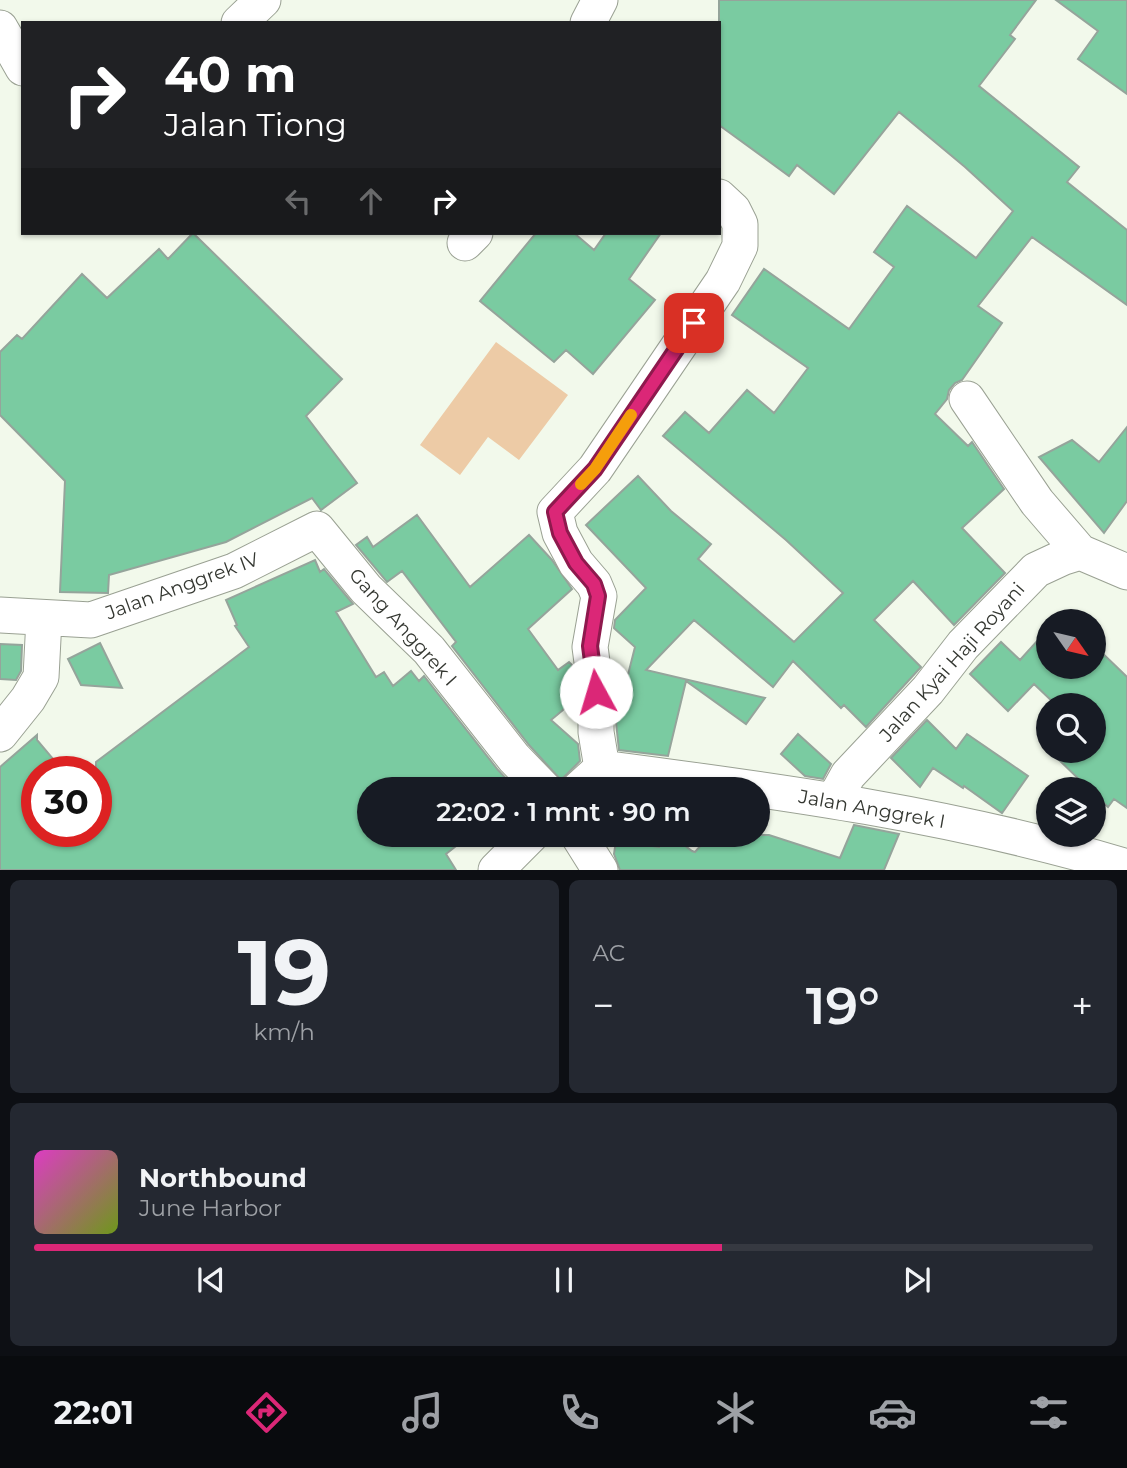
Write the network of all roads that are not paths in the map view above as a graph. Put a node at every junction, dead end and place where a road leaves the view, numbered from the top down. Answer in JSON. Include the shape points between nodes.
{"nodes":[{"id":1,"x":263,"y":0,"type":"edge"},
{"id":2,"x":600,"y":0,"type":"edge"},
{"id":3,"x":241,"y":21,"type":"edge"},
{"id":4,"x":590,"y":21,"type":"edge"},
{"id":5,"x":0,"y":28,"type":"edge"},
{"id":6,"x":21,"y":65,"type":"edge"},
{"id":7,"x":721,"y":199,"type":"edge"},
{"id":8,"x":967,"y":399,"type":"dead end"},
{"id":9,"x":317,"y":529,"type":"joint"},
{"id":10,"x":1080,"y":552,"type":"junction"},
{"id":11,"x":1127,"y":572,"type":"edge"},
{"id":12,"x":0,"y":615,"type":"edge"},
{"id":13,"x":44,"y":619,"type":"junction"},
{"id":14,"x":0,"y":734,"type":"edge"},
{"id":15,"x":532,"y":777,"type":"edge"},
{"id":16,"x":590,"y":777,"type":"edge"},
{"id":17,"x":770,"y":794,"type":"edge"},
{"id":18,"x":834,"y":800,"type":"junction"},
{"id":19,"x":519,"y":847,"type":"edge"},
{"id":20,"x":586,"y":847,"type":"edge"},
{"id":21,"x":1127,"y":867,"type":"edge"},
{"id":22,"x":496,"y":870,"type":"edge"},
{"id":23,"x":600,"y":870,"type":"edge"}],
"edges":[{"from":1,"to":3,"type":"street"},
{"from":2,"to":4,"type":"street"},
{"from":5,"to":6,"type":"street"},
{"from":7,"to":16,"type":"street","via":[[740,224],[740,246],[723,281],[595,469],[555,512],[560,533],[598,596],[590,646],[596,692]]},
{"from":8,"to":10,"type":"street","via":[[1037,502]]},
{"from":9,"to":13,"type":"street","name":"Jalan Anggrek IV","via":[[234,571],[91,620]]},
{"from":9,"to":15,"type":"street","name":"Gang Anggrek I","via":[[366,589],[429,650]]},
{"from":10,"to":11,"type":"street"},
{"from":10,"to":18,"type":"street","name":"Jalan Kyai Haji Royani","via":[[1036,570],[848,775]]},
{"from":12,"to":13,"type":"street","name":"Jalan Anggrek IV"},
{"from":13,"to":14,"type":"street","via":[[41,677]]},
{"from":17,"to":18,"type":"street","name":"Jalan Anggrek I"},
{"from":18,"to":21,"type":"street","name":"Jalan Anggrek I","via":[[1055,846]]},
{"from":19,"to":22,"type":"street"},
{"from":20,"to":23,"type":"street"}]}
